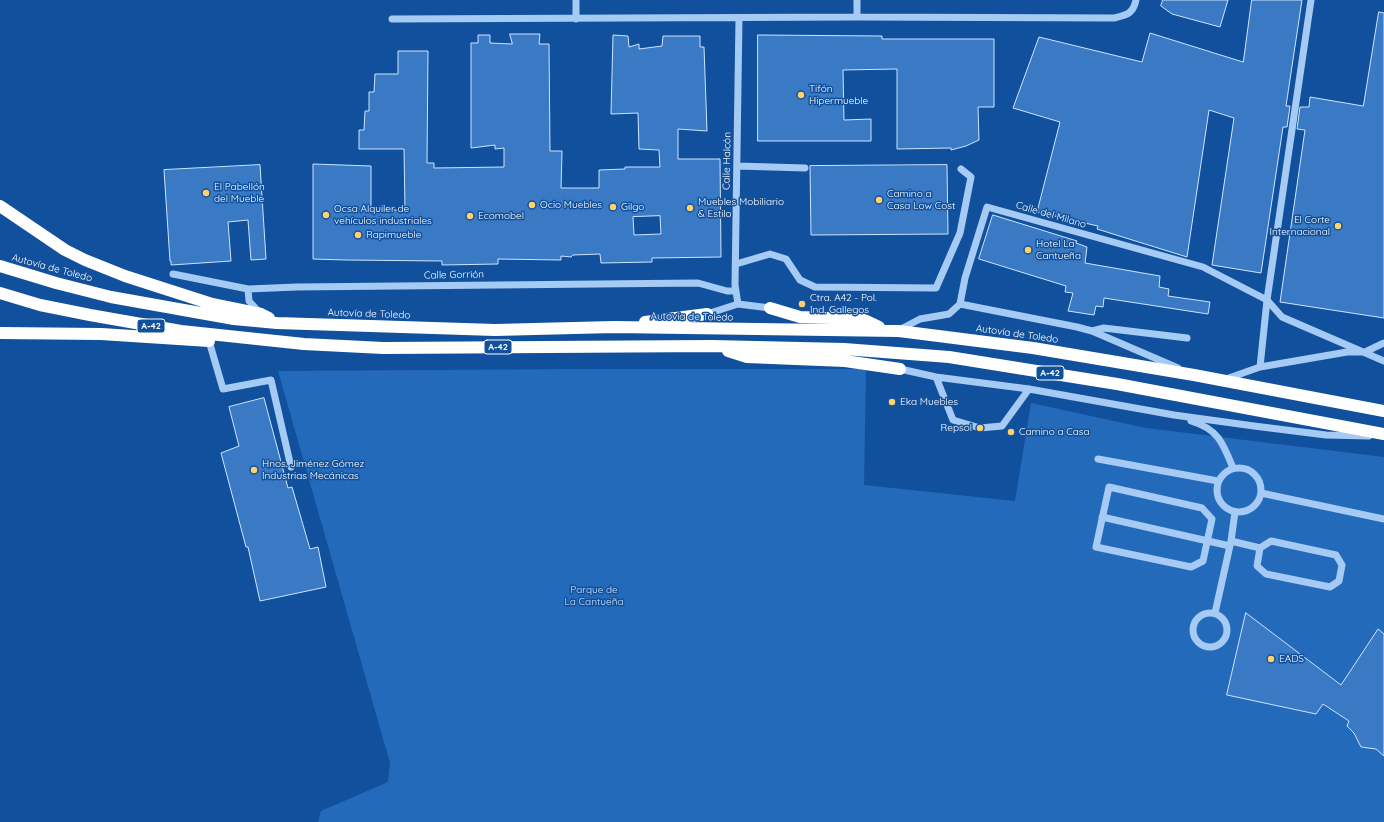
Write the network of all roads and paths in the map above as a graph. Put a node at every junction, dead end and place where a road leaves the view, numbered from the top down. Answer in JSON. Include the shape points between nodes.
{"nodes":[{"id":1,"x":576,"y":0,"type":"edge"},
{"id":2,"x":857,"y":0,"type":"edge"},
{"id":3,"x":1136,"y":0,"type":"edge"},
{"id":4,"x":1311,"y":0,"type":"edge"},
{"id":5,"x":856,"y":17,"type":"junction"},
{"id":6,"x":739,"y":18,"type":"junction"},
{"id":7,"x":392,"y":19,"type":"dead end"},
{"id":8,"x":576,"y":19,"type":"junction"},
{"id":9,"x":737,"y":166,"type":"junction"},
{"id":10,"x":805,"y":168,"type":"dead end"},
{"id":11,"x":961,"y":169,"type":"dead end"},
{"id":12,"x":0,"y":206,"type":"edge"},
{"id":13,"x":736,"y":264,"type":"junction"},
{"id":14,"x":0,"y":266,"type":"edge"},
{"id":15,"x":173,"y":274,"type":"dead end"},
{"id":16,"x":248,"y":289,"type":"junction"},
{"id":17,"x":736,"y":291,"type":"junction"},
{"id":18,"x":0,"y":293,"type":"edge"},
{"id":19,"x":1267,"y":300,"type":"junction"},
{"id":20,"x":738,"y":304,"type":"junction"},
{"id":21,"x":960,"y":304,"type":"junction"},
{"id":22,"x":770,"y":308,"type":"joint"},
{"id":23,"x":261,"y":314,"type":"junction"},
{"id":24,"x":707,"y":314,"type":"joint"},
{"id":25,"x":276,"y":323,"type":"junction"},
{"id":26,"x":614,"y":327,"type":"junction"},
{"id":27,"x":884,"y":330,"type":"junction"},
{"id":28,"x":899,"y":330,"type":"junction"},
{"id":29,"x":1092,"y":331,"type":"junction"},
{"id":30,"x":0,"y":333,"type":"edge"},
{"id":31,"x":1187,"y":338,"type":"dead end"},
{"id":32,"x":209,"y":341,"type":"junction"},
{"id":33,"x":1384,"y":343,"type":"edge"},
{"id":34,"x":304,"y":344,"type":"junction"},
{"id":35,"x":712,"y":346,"type":"junction"},
{"id":36,"x":1365,"y":352,"type":"junction"},
{"id":37,"x":1384,"y":361,"type":"edge"},
{"id":38,"x":1260,"y":367,"type":"junction"},
{"id":39,"x":900,"y":369,"type":"joint"},
{"id":40,"x":1194,"y":375,"type":"junction"},
{"id":41,"x":936,"y":377,"type":"junction"},
{"id":42,"x":1222,"y":380,"type":"junction"},
{"id":43,"x":1029,"y":389,"type":"junction"},
{"id":44,"x":1384,"y":411,"type":"edge"},
{"id":45,"x":1174,"y":415,"type":"junction"},
{"id":46,"x":1384,"y":435,"type":"edge"},
{"id":47,"x":1098,"y":459,"type":"dead end"},
{"id":48,"x":291,"y":467,"type":"dead end"},
{"id":49,"x":1233,"y":468,"type":"junction"},
{"id":50,"x":1218,"y":481,"type":"junction"},
{"id":51,"x":1261,"y":493,"type":"junction"},
{"id":52,"x":1235,"y":512,"type":"junction"},
{"id":53,"x":1102,"y":517,"type":"junction"},
{"id":54,"x":1384,"y":519,"type":"edge"},
{"id":55,"x":1207,"y":541,"type":"junction"},
{"id":56,"x":1231,"y":544,"type":"junction"},
{"id":57,"x":1260,"y":548,"type":"junction"},
{"id":58,"x":1215,"y":613,"type":"junction"}],
"edges":[{"from":1,"to":8,"type":"street"},
{"from":2,"to":5,"type":"street"},
{"from":3,"to":5,"type":"street","via":[[1134,8],[1127,15],[1114,18]]},
{"from":4,"to":19,"type":"street"},
{"from":5,"to":6,"type":"street"},
{"from":6,"to":8,"type":"street"},
{"from":6,"to":9,"type":"street","name":"Calle Halcón"},
{"from":7,"to":8,"type":"street"},
{"from":9,"to":10,"type":"street"},
{"from":9,"to":13,"type":"street","name":"Calle Halcón"},
{"from":11,"to":13,"type":"street","via":[[971,177],[960,233],[936,288],[815,287],[800,280],[786,259],[770,254]]},
{"from":12,"to":23,"type":"highway","via":[[65,250],[125,276],[212,304]]},
{"from":13,"to":17,"type":"street","name":"Calle Halcón"},
{"from":14,"to":25,"type":"highway","name":"Autovía de Toledo","number":"A-42","via":[[111,296],[234,319]]},
{"from":15,"to":16,"type":"street","name":"Calle Gorrión"},
{"from":16,"to":17,"type":"street","name":"Calle Gorrión","via":[[698,283]]},
{"from":16,"to":23,"type":"street","via":[[249,301]]},
{"from":17,"to":20,"type":"street","name":"Calle Halcón"},
{"from":18,"to":34,"type":"highway","number":"A-42","via":[[40,305],[181,331]]},
{"from":19,"to":21,"type":"street","name":"Calle del Milano","via":[[1203,268],[987,207],[965,278]]},
{"from":19,"to":36,"type":"street","name":"Calle del Milano","via":[[1282,318]]},
{"from":19,"to":38,"type":"street"},
{"from":20,"to":22,"type":"street"},
{"from":20,"to":24,"type":"street"},
{"from":21,"to":28,"type":"street","via":[[949,314],[920,319]]},
{"from":21,"to":29,"type":"street"},
{"from":22,"to":27,"type":"highway","via":[[800,316],[862,320]]},
{"from":23,"to":25,"type":"highway"},
{"from":24,"to":26,"type":"highway"},
{"from":25,"to":26,"type":"highway","name":"Autovía de Toledo","number":"A-42","via":[[496,330]]},
{"from":26,"to":27,"type":"highway","name":"Autovía de Toledo","number":"A-42"},
{"from":27,"to":28,"type":"highway","name":"Autovía de Toledo","number":"A-42"},
{"from":28,"to":40,"type":"highway","name":"Autovía de Toledo","number":"A-42","via":[[1033,348]]},
{"from":29,"to":31,"type":"street","via":[[1104,328]]},
{"from":29,"to":40,"type":"street"},
{"from":30,"to":32,"type":"highway","via":[[101,334]]},
{"from":32,"to":34,"type":"highway"},
{"from":32,"to":48,"type":"street","via":[[223,389],[271,380]]},
{"from":33,"to":36,"type":"street"},
{"from":34,"to":35,"type":"highway","number":"A-42","via":[[383,348]]},
{"from":35,"to":39,"type":"highway","via":[[747,356],[845,361]]},
{"from":35,"to":46,"type":"highway","number":"A-42","via":[[844,349],[949,358],[1117,384]]},
{"from":36,"to":37,"type":"street","name":"Calle del Milano"},
{"from":36,"to":38,"type":"street","via":[[1347,352]]},
{"from":38,"to":42,"type":"street"},
{"from":39,"to":41,"type":"street"},
{"from":40,"to":42,"type":"highway","name":"Autovía de Toledo","number":"A-42"},
{"from":41,"to":43,"type":"street"},
{"from":41,"to":43,"type":"street","via":[[953,420],[980,428],[1002,426]]},
{"from":42,"to":44,"type":"highway","name":"Autovía de Toledo","number":"A-42"},
{"from":43,"to":45,"type":"street"},
{"from":45,"to":46,"type":"street","via":[[1326,435]]},
{"from":45,"to":49,"type":"street","via":[[1204,425],[1217,435]]},
{"from":47,"to":50,"type":"street"},
{"from":49,"to":50,"type":"street"},
{"from":49,"to":51,"type":"street","via":[[1244,467],[1254,473],[1260,482]]},
{"from":50,"to":52,"type":"street","via":[[1216,489],[1219,500],[1227,509]]},
{"from":51,"to":52,"type":"street","via":[[1256,504],[1247,511]]},
{"from":51,"to":54,"type":"street"},
{"from":52,"to":56,"type":"street"},
{"from":53,"to":55,"type":"street"},
{"from":53,"to":55,"type":"street","via":[[1096,547],[1191,567],[1203,561]]},
{"from":53,"to":55,"type":"street","via":[[1109,487],[1202,508],[1212,519]]},
{"from":55,"to":56,"type":"street"},
{"from":56,"to":57,"type":"street"},
{"from":56,"to":58,"type":"street"},
{"from":57,"to":57,"type":"street","via":[[1271,541],[1336,555],[1342,565],[1339,581],[1330,586],[1266,574],[1257,566]]},
{"from":58,"to":58,"type":"street","via":[[1201,615],[1193,626],[1195,640],[1206,648],[1220,646],[1228,635],[1226,621]]}]}
